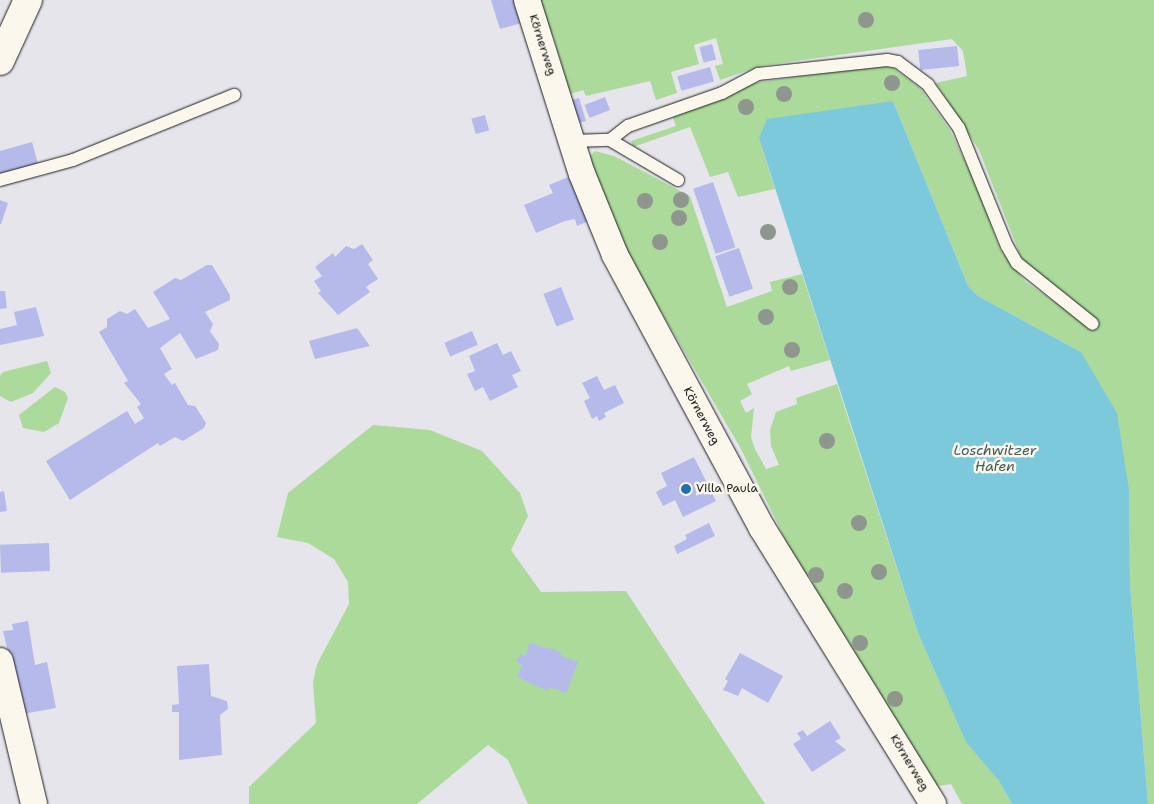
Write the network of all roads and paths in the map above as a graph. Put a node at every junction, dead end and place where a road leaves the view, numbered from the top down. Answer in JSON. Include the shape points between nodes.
{"nodes":[{"id":1,"x":28,"y":0,"type":"edge"},
{"id":2,"x":527,"y":0,"type":"edge"},
{"id":3,"x":0,"y":61,"type":"edge"},
{"id":4,"x":234,"y":95,"type":"dead end"},
{"id":5,"x":610,"y":140,"type":"junction"},
{"id":6,"x":573,"y":141,"type":"junction"},
{"id":7,"x":0,"y":180,"type":"edge"},
{"id":8,"x":678,"y":180,"type":"dead end"},
{"id":9,"x":1093,"y":324,"type":"dead end"},
{"id":10,"x":0,"y":661,"type":"edge"},
{"id":11,"x":34,"y":804,"type":"edge"},
{"id":12,"x":933,"y":804,"type":"edge"}],
"edges":[{"from":1,"to":3,"type":"street"},
{"from":2,"to":6,"type":"street","name":"Körnerweg"},
{"from":4,"to":7,"type":"lane","via":[[73,160]]},
{"from":5,"to":6,"type":"lane"},
{"from":5,"to":8,"type":"lane"},
{"from":5,"to":9,"type":"lane","via":[[628,126],[722,94],[758,74],[887,60],[898,62],[928,85],[959,128],[1016,263]]},
{"from":6,"to":12,"type":"street","name":"Körnerweg","via":[[582,174],[615,255],[748,503]]},
{"from":10,"to":11,"type":"street"}]}
